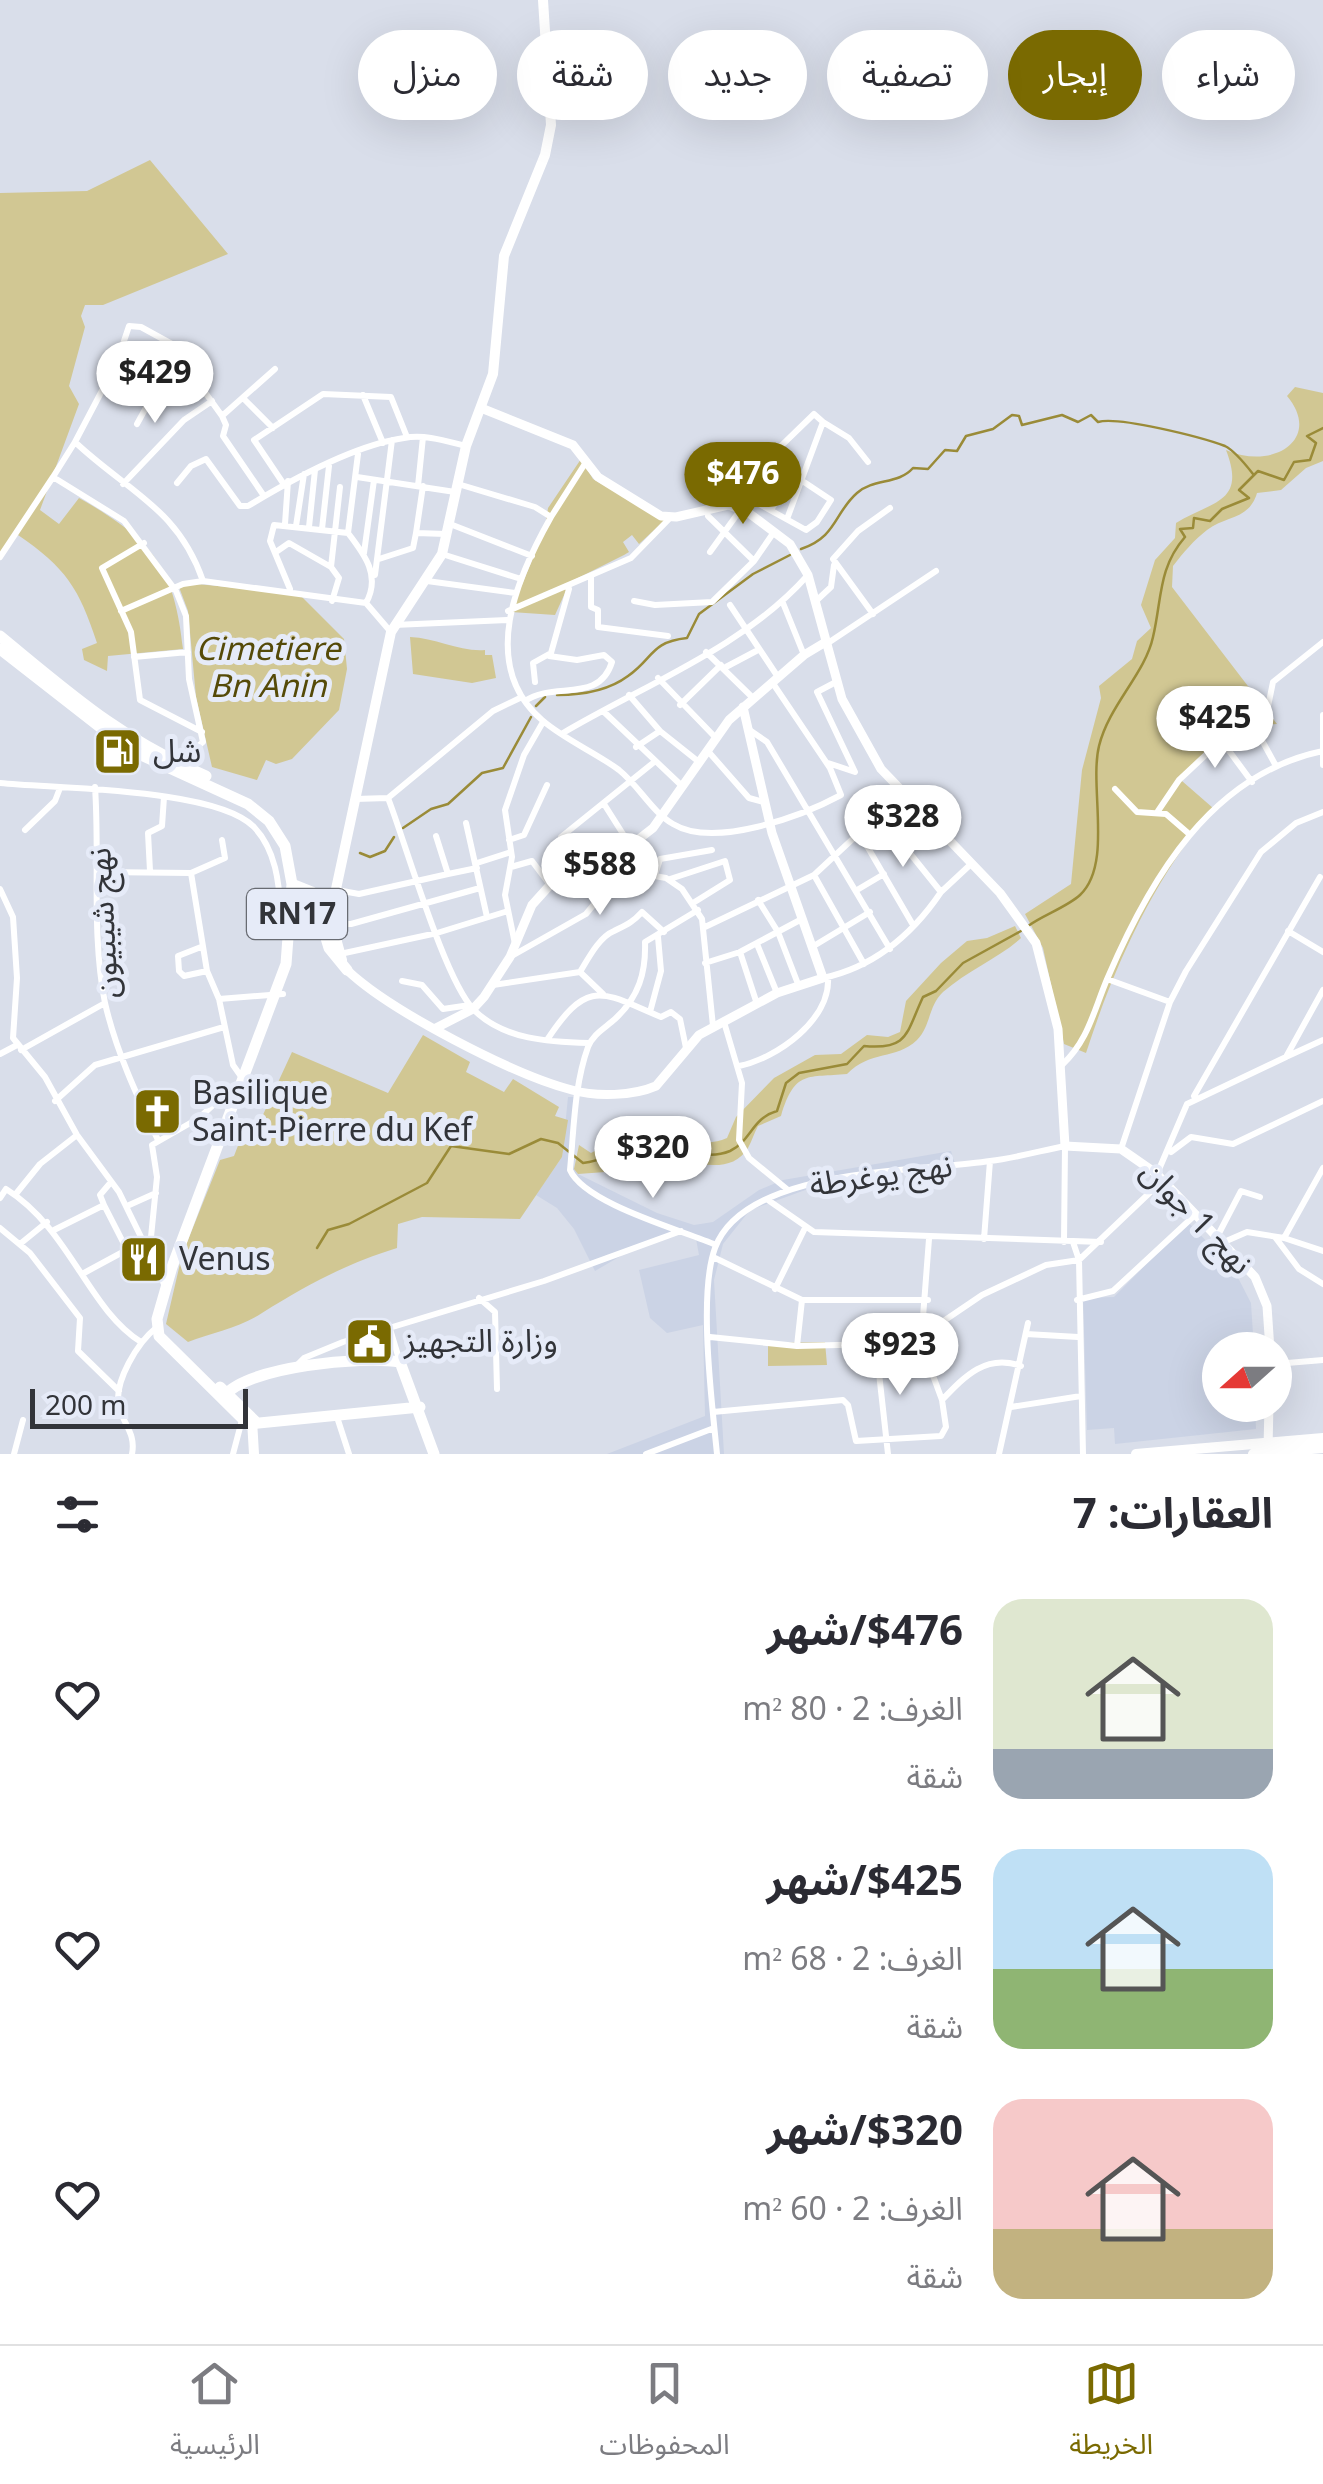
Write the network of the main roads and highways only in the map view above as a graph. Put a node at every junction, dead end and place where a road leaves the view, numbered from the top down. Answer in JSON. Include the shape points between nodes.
{"nodes":[{"id":1,"x":542,"y":0,"type":"edge"},
{"id":2,"x":0,"y":636,"type":"edge"},
{"id":3,"x":0,"y":649,"type":"edge"},
{"id":4,"x":175,"y":767,"type":"junction"},
{"id":5,"x":296,"y":885,"type":"junction"},
{"id":6,"x":348,"y":970,"type":"joint"},
{"id":7,"x":224,"y":1396,"type":"junction"},
{"id":8,"x":420,"y":1407,"type":"junction"},
{"id":9,"x":250,"y":1421,"type":"junction"},
{"id":10,"x":1323,"y":1438,"type":"edge"},
{"id":11,"x":1323,"y":1448,"type":"edge"},
{"id":12,"x":1268,"y":1450,"type":"edge"},
{"id":13,"x":254,"y":1454,"type":"edge"},
{"id":14,"x":434,"y":1454,"type":"edge"},
{"id":15,"x":1136,"y":1454,"type":"edge"},
{"id":16,"x":1253,"y":1454,"type":"edge"}],
"edges":[{"from":1,"to":6,"type":"main road","via":[[551,125],[545,156],[504,256],[495,360],[466,446],[442,554],[392,628],[336,889],[332,924]]},
{"from":2,"to":4,"type":"main road","number":"RN17","via":[[117,732]]},
{"from":3,"to":4,"type":"main road","number":"RN17","via":[[96,727]]},
{"from":4,"to":5,"type":"main road","number":"RN17","via":[[268,810],[290,843]]},
{"from":5,"to":6,"type":"main road","via":[[315,896],[330,948]]},
{"from":5,"to":7,"type":"main road","number":"RN17","via":[[292,965],[159,1326]]},
{"from":7,"to":8,"type":"main road","via":[[248,1378],[400,1362]]},
{"from":7,"to":9,"type":"main road"},
{"from":8,"to":9,"type":"main road"},
{"from":8,"to":14,"type":"main road"},
{"from":9,"to":13,"type":"main road"},
{"from":10,"to":12,"type":"main road"},
{"from":11,"to":12,"type":"main road"},
{"from":12,"to":15,"type":"main road"},
{"from":12,"to":16,"type":"main road"}]}
